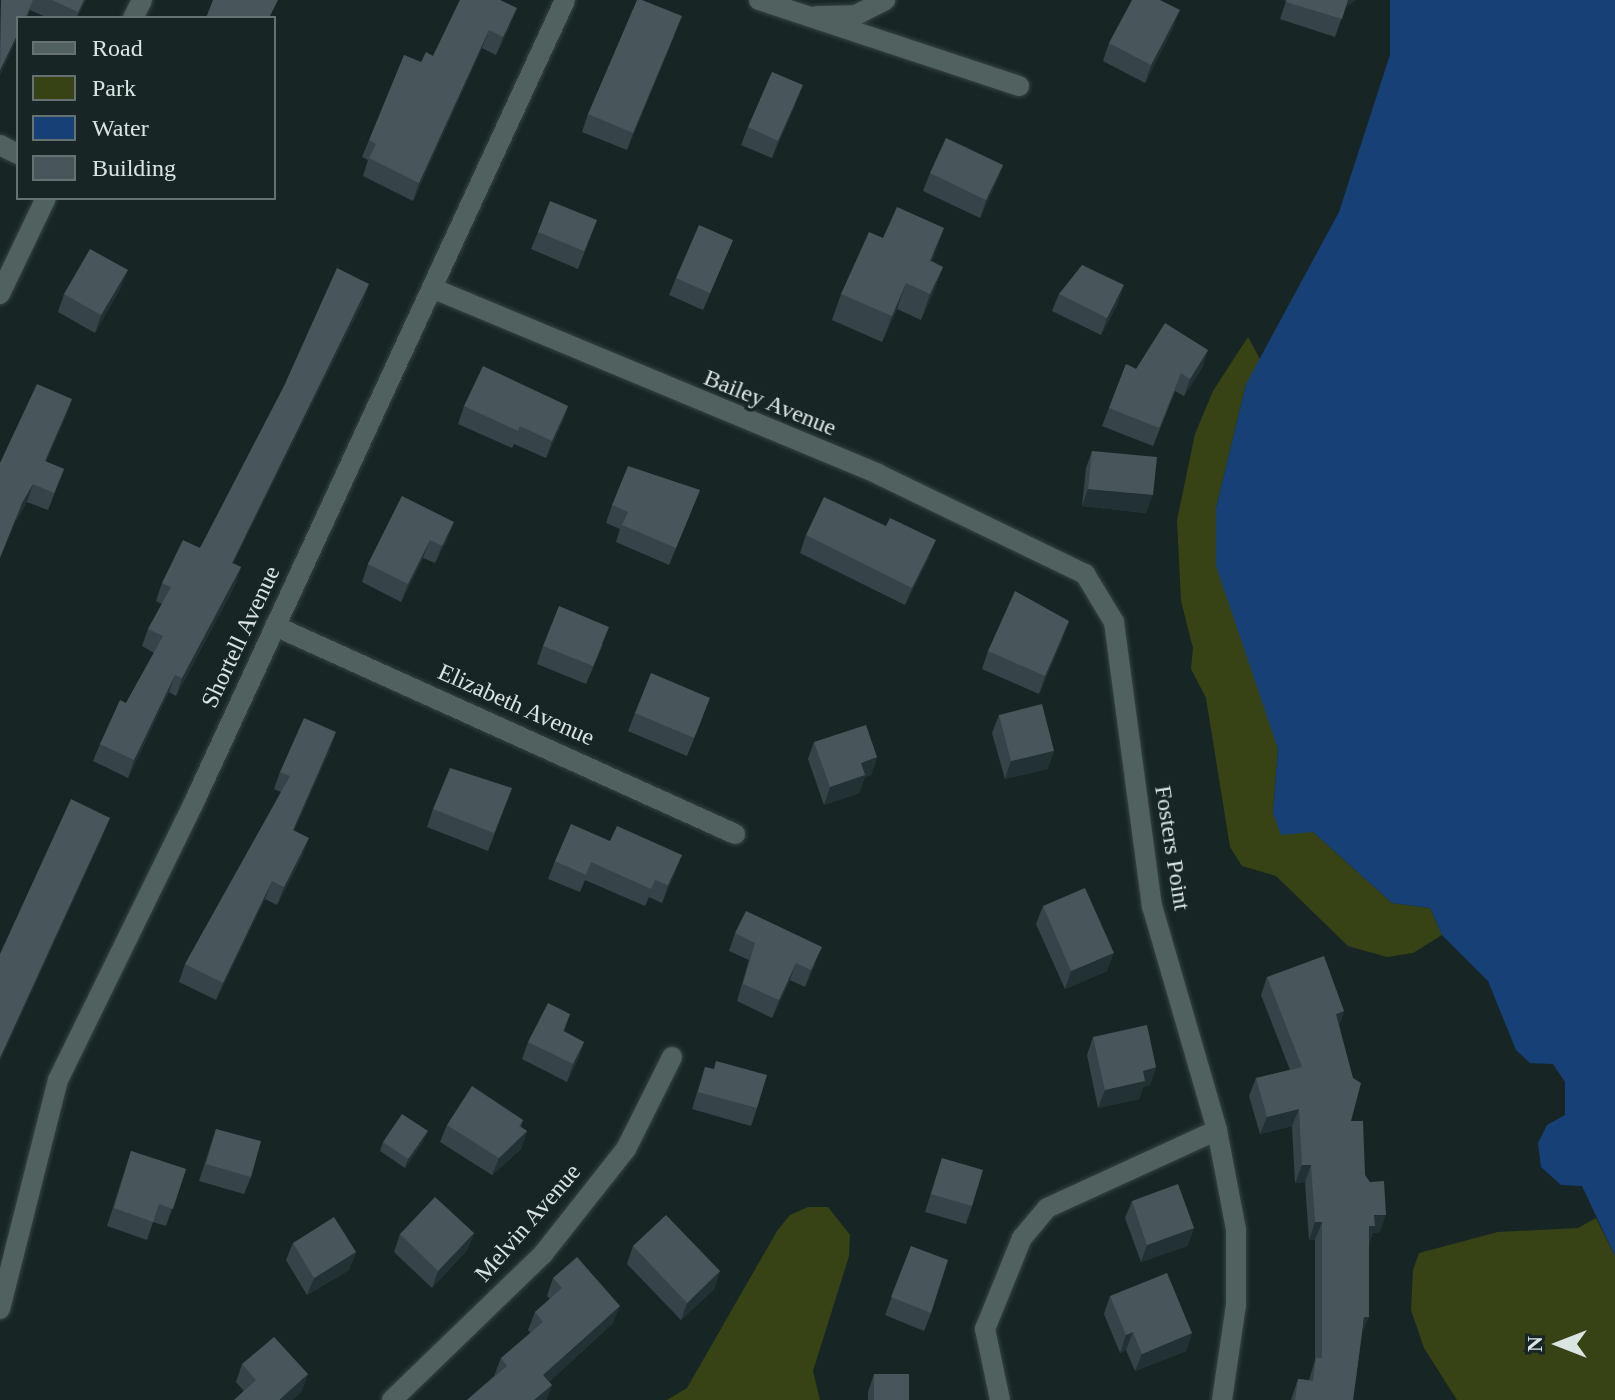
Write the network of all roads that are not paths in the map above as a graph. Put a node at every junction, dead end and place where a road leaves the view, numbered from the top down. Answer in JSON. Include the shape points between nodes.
{"nodes":[{"id":1,"x":565,"y":0,"type":"edge"},
{"id":2,"x":759,"y":0,"type":"edge"},
{"id":3,"x":885,"y":0,"type":"edge"},
{"id":4,"x":800,"y":17,"type":"junction"},
{"id":5,"x":1019,"y":86,"type":"dead end"},
{"id":6,"x":45,"y":200,"type":"edge"},
{"id":7,"x":432,"y":288,"type":"junction"},
{"id":8,"x":0,"y":294,"type":"edge"},
{"id":9,"x":1085,"y":574,"type":"joint"},
{"id":10,"x":275,"y":626,"type":"junction"},
{"id":11,"x":735,"y":834,"type":"dead end"},
{"id":12,"x":672,"y":1057,"type":"dead end"},
{"id":13,"x":1217,"y":1130,"type":"junction"},
{"id":14,"x":0,"y":1309,"type":"edge"},
{"id":15,"x":392,"y":1400,"type":"edge"},
{"id":16,"x":1000,"y":1400,"type":"edge"},
{"id":17,"x":1222,"y":1400,"type":"edge"}],
"edges":[{"from":1,"to":7,"type":"street","name":"Shortell Avenue"},
{"from":2,"to":4,"type":"street"},
{"from":3,"to":4,"type":"street","via":[[856,15]]},
{"from":4,"to":5,"type":"street"},
{"from":6,"to":8,"type":"street"},
{"from":7,"to":9,"type":"street","name":"Bailey Avenue","via":[[878,474]]},
{"from":7,"to":10,"type":"street","name":"Shortell Avenue"},
{"from":9,"to":13,"type":"street","name":"Fosters Point","via":[[1114,622],[1152,906]]},
{"from":10,"to":11,"type":"street","name":"Elizabeth Avenue"},
{"from":10,"to":14,"type":"street","name":"Shortell Avenue","via":[[58,1080]]},
{"from":12,"to":15,"type":"street","name":"Melvin Avenue","via":[[626,1149],[543,1254]]},
{"from":13,"to":16,"type":"street","via":[[1047,1208],[1022,1238],[985,1329]]},
{"from":13,"to":17,"type":"street","name":"Fosters Point","via":[[1236,1230],[1236,1305]]}]}
